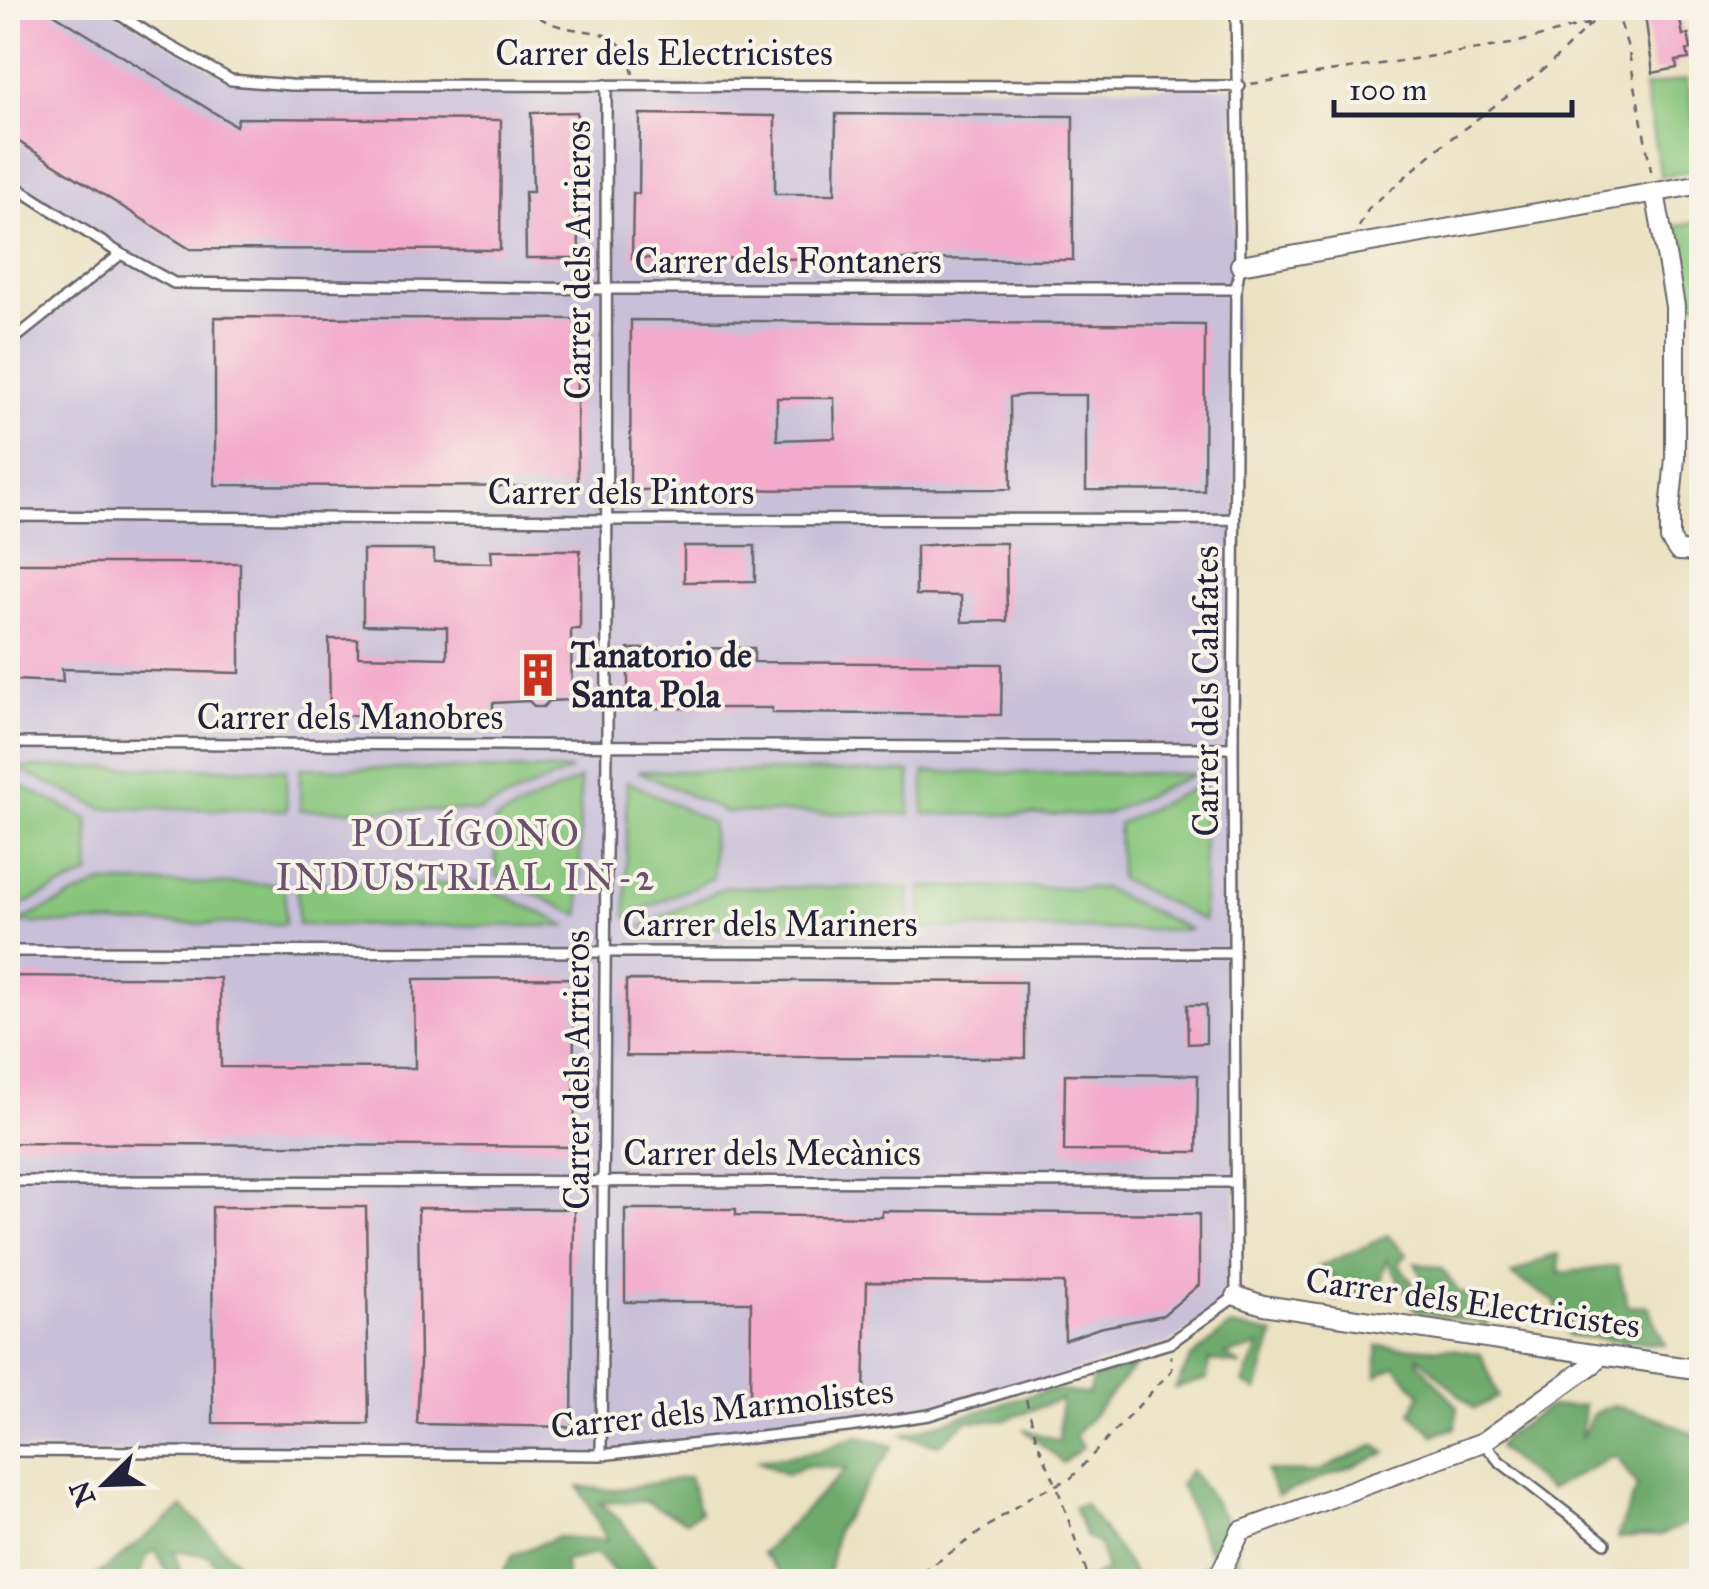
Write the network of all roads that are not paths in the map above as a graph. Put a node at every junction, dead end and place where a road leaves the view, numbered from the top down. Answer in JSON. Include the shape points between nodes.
{"nodes":[{"id":1,"x":109,"y":8,"type":"edge"},
{"id":2,"x":1236,"y":8,"type":"edge"},
{"id":3,"x":606,"y":85,"type":"junction"},
{"id":4,"x":1240,"y":86,"type":"junction"},
{"id":5,"x":8,"y":182,"type":"edge"},
{"id":6,"x":1702,"y":184,"type":"edge"},
{"id":7,"x":1655,"y":192,"type":"junction"},
{"id":8,"x":121,"y":254,"type":"junction"},
{"id":9,"x":1240,"y":265,"type":"junction"},
{"id":10,"x":605,"y":289,"type":"junction"},
{"id":11,"x":1236,"y":289,"type":"junction"},
{"id":12,"x":8,"y":344,"type":"edge"},
{"id":13,"x":8,"y":516,"type":"edge"},
{"id":14,"x":1234,"y":518,"type":"junction"},
{"id":15,"x":604,"y":520,"type":"junction"},
{"id":16,"x":1702,"y":552,"type":"edge"},
{"id":17,"x":8,"y":743,"type":"edge"},
{"id":18,"x":607,"y":745,"type":"junction"},
{"id":19,"x":1233,"y":748,"type":"junction"},
{"id":20,"x":8,"y":951,"type":"edge"},
{"id":21,"x":605,"y":951,"type":"junction"},
{"id":22,"x":1233,"y":954,"type":"junction"},
{"id":23,"x":8,"y":1180,"type":"edge"},
{"id":24,"x":603,"y":1180,"type":"junction"},
{"id":25,"x":1236,"y":1182,"type":"junction"},
{"id":26,"x":1236,"y":1296,"type":"junction"},
{"id":27,"x":1600,"y":1355,"type":"junction"},
{"id":28,"x":1702,"y":1370,"type":"edge"},
{"id":29,"x":1484,"y":1442,"type":"junction"},
{"id":30,"x":8,"y":1451,"type":"edge"},
{"id":31,"x":601,"y":1455,"type":"junction"},
{"id":32,"x":1605,"y":1544,"type":"dead end"},
{"id":33,"x":1216,"y":1582,"type":"edge"}],
"edges":[{"from":1,"to":3,"type":"lane","name":"Carrer dels Electricistes","via":[[231,80]]},
{"from":2,"to":4,"type":"lane","name":"Carrer dels Calafates"},
{"from":3,"to":4,"type":"lane","name":"Carrer dels Electricistes"},
{"from":3,"to":10,"type":"lane","name":"Carrer dels Arrieros"},
{"from":4,"to":9,"type":"lane","name":"Carrer dels Calafates"},
{"from":5,"to":8,"type":"lane","name":"Carrer dels Fontaners"},
{"from":6,"to":7,"type":"street"},
{"from":7,"to":9,"type":"street"},
{"from":7,"to":16,"type":"street","via":[[1675,306],[1670,539],[1678,550]]},
{"from":8,"to":10,"type":"lane","name":"Carrer dels Fontaners","via":[[174,283]]},
{"from":8,"to":12,"type":"lane"},
{"from":9,"to":11,"type":"lane","name":"Carrer dels Calafates"},
{"from":10,"to":11,"type":"lane","name":"Carrer dels Fontaners"},
{"from":10,"to":15,"type":"lane","name":"Carrer dels Arrieros"},
{"from":11,"to":14,"type":"lane","name":"Carrer dels Calafates"},
{"from":13,"to":15,"type":"lane","name":"Carrer dels Pintors"},
{"from":14,"to":15,"type":"lane","name":"Carrer dels Pintors"},
{"from":14,"to":19,"type":"lane","name":"Carrer dels Calafates"},
{"from":15,"to":18,"type":"lane","name":"Carrer dels Arrieros"},
{"from":17,"to":18,"type":"lane","name":"Carrer dels Manobres"},
{"from":18,"to":19,"type":"lane","name":"Carrer dels Manobres"},
{"from":18,"to":21,"type":"lane","name":"Carrer dels Arrieros"},
{"from":19,"to":22,"type":"lane","name":"Carrer dels Calafates"},
{"from":20,"to":21,"type":"lane","name":"Carrer dels Mariners"},
{"from":21,"to":22,"type":"lane","name":"Carrer dels Mariners"},
{"from":21,"to":24,"type":"lane","name":"Carrer dels Arrieros"},
{"from":22,"to":25,"type":"lane","name":"Carrer dels Calafates"},
{"from":23,"to":24,"type":"lane","name":"Carrer dels Mecànics"},
{"from":24,"to":25,"type":"lane","name":"Carrer dels Mecànics"},
{"from":24,"to":31,"type":"lane","name":"Carrer dels Arrieros"},
{"from":25,"to":26,"type":"lane","name":"Carrer dels Calafates"},
{"from":26,"to":27,"type":"street","name":"Carrer dels Electricistes","via":[[1263,1306]]},
{"from":26,"to":31,"type":"lane","name":"Carrer dels Marmolistes","via":[[1170,1343],[929,1414]]},
{"from":27,"to":28,"type":"street","name":"Carrer dels Electricistes"},
{"from":27,"to":29,"type":"street"},
{"from":29,"to":32,"type":"lane"},
{"from":29,"to":33,"type":"street","via":[[1241,1532]]},
{"from":30,"to":31,"type":"lane","name":"Carrer dels Marmolistes"}]}
